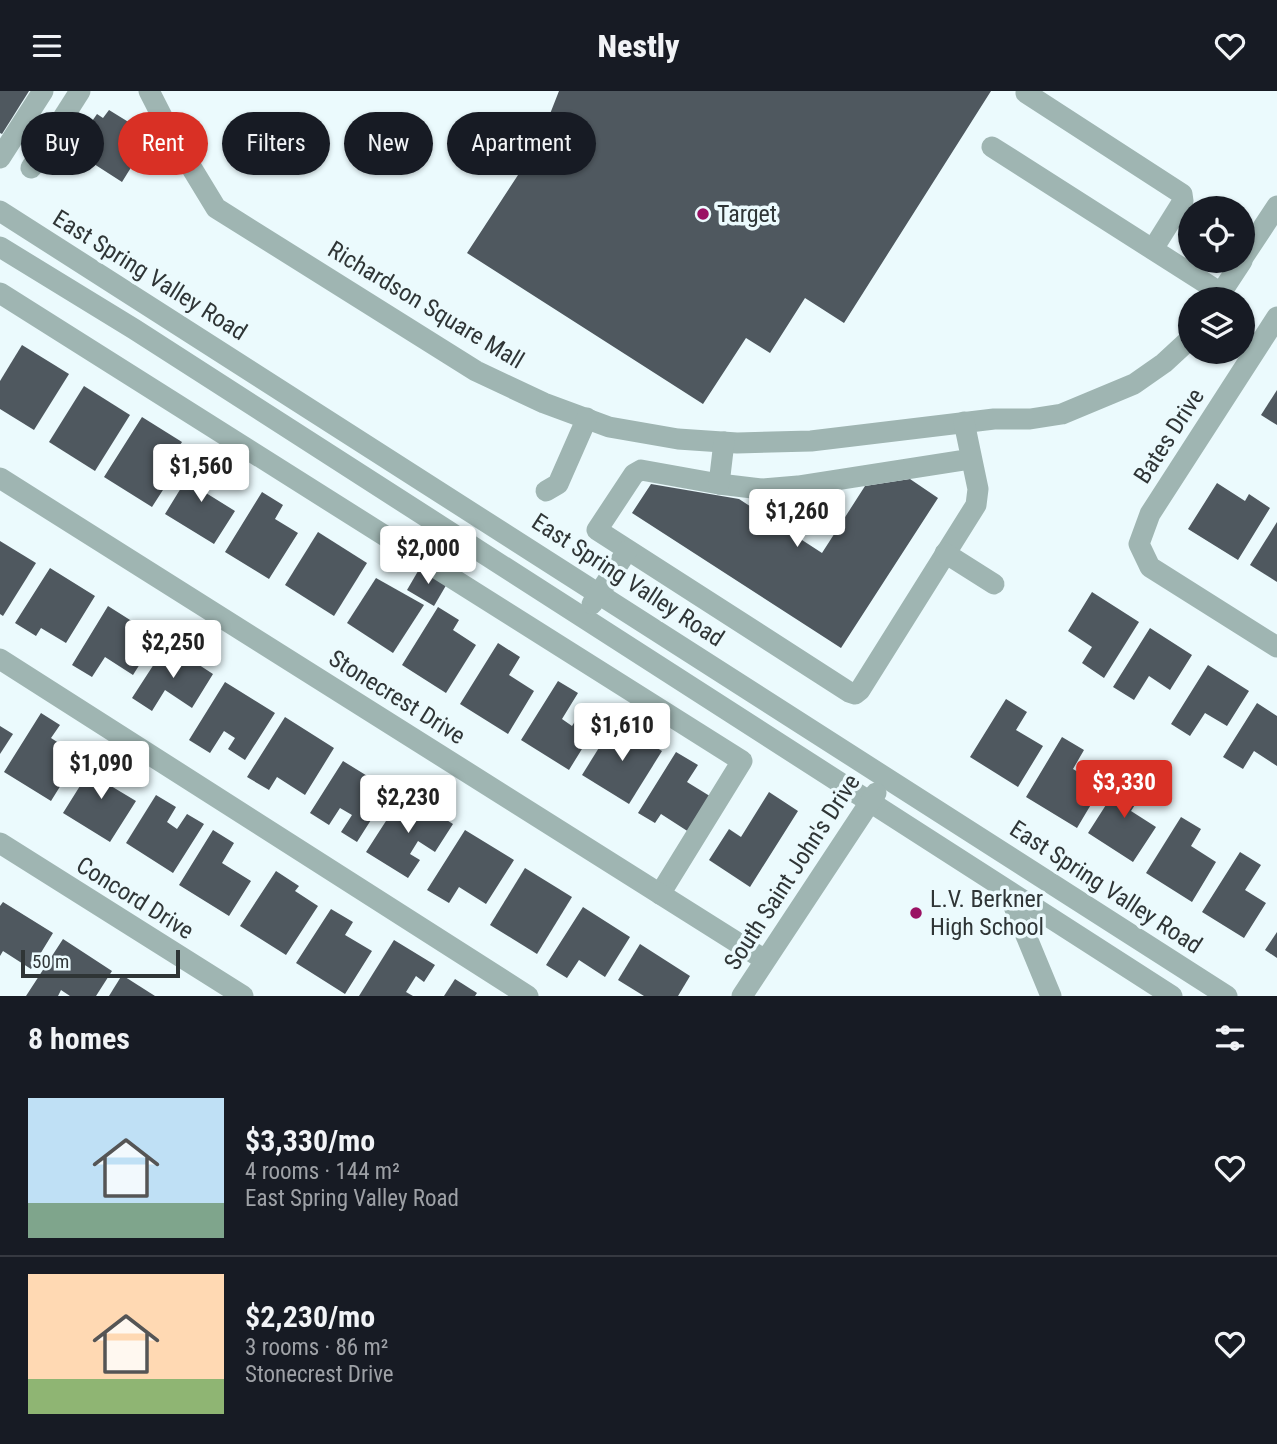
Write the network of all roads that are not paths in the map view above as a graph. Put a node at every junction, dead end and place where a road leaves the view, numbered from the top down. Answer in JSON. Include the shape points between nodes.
{"nodes":[{"id":1,"x":43,"y":91,"type":"edge"},
{"id":2,"x":80,"y":91,"type":"edge"},
{"id":3,"x":149,"y":91,"type":"edge"},
{"id":4,"x":1026,"y":93,"type":"edge"},
{"id":5,"x":67,"y":112,"type":"edge"},
{"id":6,"x":992,"y":147,"type":"dead end"},
{"id":7,"x":0,"y":158,"type":"edge"},
{"id":8,"x":1277,"y":206,"type":"edge"},
{"id":9,"x":0,"y":211,"type":"edge"},
{"id":10,"x":1255,"y":240,"type":"edge"},
{"id":11,"x":0,"y":247,"type":"edge"},
{"id":12,"x":1153,"y":249,"type":"junction"},
{"id":13,"x":1206,"y":287,"type":"edge"},
{"id":14,"x":0,"y":293,"type":"edge"},
{"id":15,"x":151,"y":307,"type":"junction"},
{"id":16,"x":1277,"y":317,"type":"edge"},
{"id":17,"x":134,"y":330,"type":"junction"},
{"id":18,"x":1178,"y":350,"type":"edge"},
{"id":19,"x":587,"y":418,"type":"junction"},
{"id":20,"x":964,"y":422,"type":"junction"},
{"id":21,"x":724,"y":442,"type":"junction"},
{"id":22,"x":971,"y":459,"type":"junction"},
{"id":23,"x":0,"y":478,"type":"edge"},
{"id":24,"x":719,"y":484,"type":"junction"},
{"id":25,"x":546,"y":491,"type":"dead end"},
{"id":26,"x":627,"y":551,"type":"junction"},
{"id":27,"x":945,"y":553,"type":"junction"},
{"id":28,"x":994,"y":584,"type":"dead end"},
{"id":29,"x":599,"y":593,"type":"junction"},
{"id":30,"x":584,"y":617,"type":"junction"},
{"id":31,"x":1277,"y":647,"type":"edge"},
{"id":32,"x":0,"y":659,"type":"edge"},
{"id":33,"x":887,"y":777,"type":"junction"},
{"id":34,"x":869,"y":803,"type":"junction"},
{"id":35,"x":0,"y":843,"type":"edge"},
{"id":36,"x":1008,"y":892,"type":"junction"},
{"id":37,"x":660,"y":894,"type":"junction"},
{"id":38,"x":765,"y":960,"type":"junction"},
{"id":39,"x":243,"y":996,"type":"edge"},
{"id":40,"x":528,"y":996,"type":"edge"},
{"id":41,"x":742,"y":996,"type":"edge"},
{"id":42,"x":1051,"y":996,"type":"edge"},
{"id":43,"x":1172,"y":996,"type":"edge"},
{"id":44,"x":1227,"y":996,"type":"edge"}],
"edges":[{"from":1,"to":7,"type":"street"},
{"from":2,"to":5,"type":"street"},
{"from":3,"to":19,"type":"street","name":"Richardson Square Mall","via":[[216,208],[476,371]]},
{"from":4,"to":12,"type":"street","via":[[1182,194],[1183,201]]},
{"from":6,"to":12,"type":"street"},
{"from":8,"to":10,"type":"street"},
{"from":9,"to":15,"type":"street","name":"East Spring Valley Road"},
{"from":11,"to":17,"type":"street"},
{"from":12,"to":13,"type":"street"},
{"from":14,"to":37,"type":"street","via":[[742,761]]},
{"from":15,"to":17,"type":"street"},
{"from":15,"to":29,"type":"street","name":"East Spring Valley Road"},
{"from":16,"to":31,"type":"street","name":"Bates Drive","via":[[1150,514],[1139,544],[1150,567]]},
{"from":17,"to":30,"type":"street"},
{"from":18,"to":20,"type":"street","name":"Richardson Square Mall","via":[[1134,384],[1062,414]]},
{"from":19,"to":21,"type":"street","name":"Richardson Square Mall","via":[[609,427]]},
{"from":19,"to":25,"type":"street","via":[[558,484]]},
{"from":20,"to":21,"type":"street","name":"Richardson Square Mall","via":[[811,441]]},
{"from":20,"to":22,"type":"street"},
{"from":21,"to":24,"type":"street"},
{"from":22,"to":24,"type":"street","via":[[798,486],[761,489]]},
{"from":22,"to":27,"type":"street","via":[[978,498]]},
{"from":23,"to":37,"type":"street","name":"Stonecrest Drive"},
{"from":24,"to":26,"type":"street","via":[[637,471],[597,530]]},
{"from":26,"to":27,"type":"street","via":[[855,694]]},
{"from":26,"to":29,"type":"street"},
{"from":27,"to":28,"type":"street"},
{"from":29,"to":30,"type":"street"},
{"from":29,"to":33,"type":"street","name":"East Spring Valley Road"},
{"from":30,"to":34,"type":"street"},
{"from":32,"to":40,"type":"street"},
{"from":33,"to":34,"type":"street","name":"South Saint John's Drive"},
{"from":33,"to":44,"type":"street","name":"East Spring Valley Road"},
{"from":34,"to":36,"type":"street"},
{"from":34,"to":38,"type":"street","name":"South Saint John's Drive"},
{"from":35,"to":39,"type":"street","name":"Concord Drive"},
{"from":36,"to":42,"type":"street"},
{"from":36,"to":43,"type":"street"},
{"from":37,"to":38,"type":"street","name":"Stonecrest Drive"},
{"from":38,"to":41,"type":"street","name":"South Saint John's Drive"}]}
